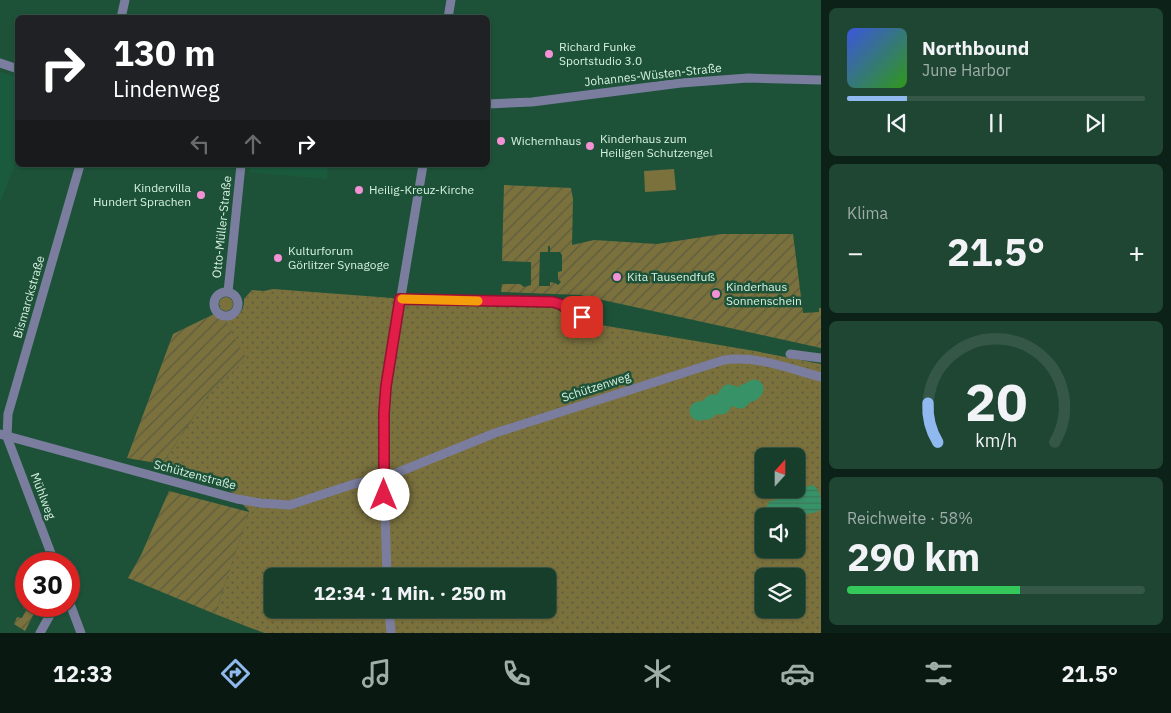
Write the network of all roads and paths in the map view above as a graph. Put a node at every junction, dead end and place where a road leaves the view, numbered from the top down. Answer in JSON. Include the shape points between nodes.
{"nodes":[{"id":1,"x":125,"y":0,"type":"edge"},
{"id":2,"x":451,"y":0,"type":"edge"},
{"id":3,"x":122,"y":15,"type":"edge"},
{"id":4,"x":448,"y":15,"type":"edge"},
{"id":5,"x":0,"y":63,"type":"edge"},
{"id":6,"x":15,"y":68,"type":"edge"},
{"id":7,"x":821,"y":80,"type":"edge"},
{"id":8,"x":490,"y":104,"type":"edge"},
{"id":9,"x":79,"y":167,"type":"edge"},
{"id":10,"x":241,"y":167,"type":"edge"},
{"id":11,"x":423,"y":167,"type":"edge"},
{"id":12,"x":228,"y":292,"type":"dead end"},
{"id":13,"x":400,"y":299,"type":"junction"},
{"id":14,"x":582,"y":317,"type":"dead end"},
{"id":15,"x":790,"y":354,"type":"dead end"},
{"id":16,"x":821,"y":358,"type":"edge"},
{"id":17,"x":821,"y":377,"type":"edge"},
{"id":18,"x":3,"y":435,"type":"edge"},
{"id":19,"x":384,"y":478,"type":"junction"},
{"id":20,"x":50,"y":552,"type":"edge"},
{"id":21,"x":388,"y":568,"type":"edge"},
{"id":22,"x":49,"y":617,"type":"edge"},
{"id":23,"x":75,"y":617,"type":"edge"},
{"id":24,"x":390,"y":618,"type":"edge"},
{"id":25,"x":40,"y":633,"type":"edge"},
{"id":26,"x":81,"y":633,"type":"edge"},
{"id":27,"x":391,"y":633,"type":"edge"}],
"edges":[{"from":1,"to":3,"type":"street"},
{"from":2,"to":4,"type":"street"},
{"from":5,"to":6,"type":"street"},
{"from":7,"to":8,"type":"street","name":"Johannes-Wüsten-Straße","via":[[748,78]]},
{"from":9,"to":18,"type":"street","name":"Bismarckstraße"},
{"from":10,"to":12,"type":"street","name":"Otto-Müller-Straße"},
{"from":11,"to":13,"type":"street"},
{"from":13,"to":14,"type":"street","via":[[553,302]]},
{"from":13,"to":19,"type":"street","via":[[386,386]]},
{"from":15,"to":16,"type":"street"},
{"from":17,"to":19,"type":"street","name":"Schützenweg","via":[[759,360],[724,360],[495,433]]},
{"from":18,"to":19,"type":"street","name":"Schützenstraße","via":[[237,499],[267,504],[290,505],[354,484]]},
{"from":18,"to":20,"type":"street","name":"Mühlweg"},
{"from":19,"to":21,"type":"street"},
{"from":22,"to":25,"type":"street"},
{"from":23,"to":26,"type":"street"},
{"from":24,"to":27,"type":"street"}]}
